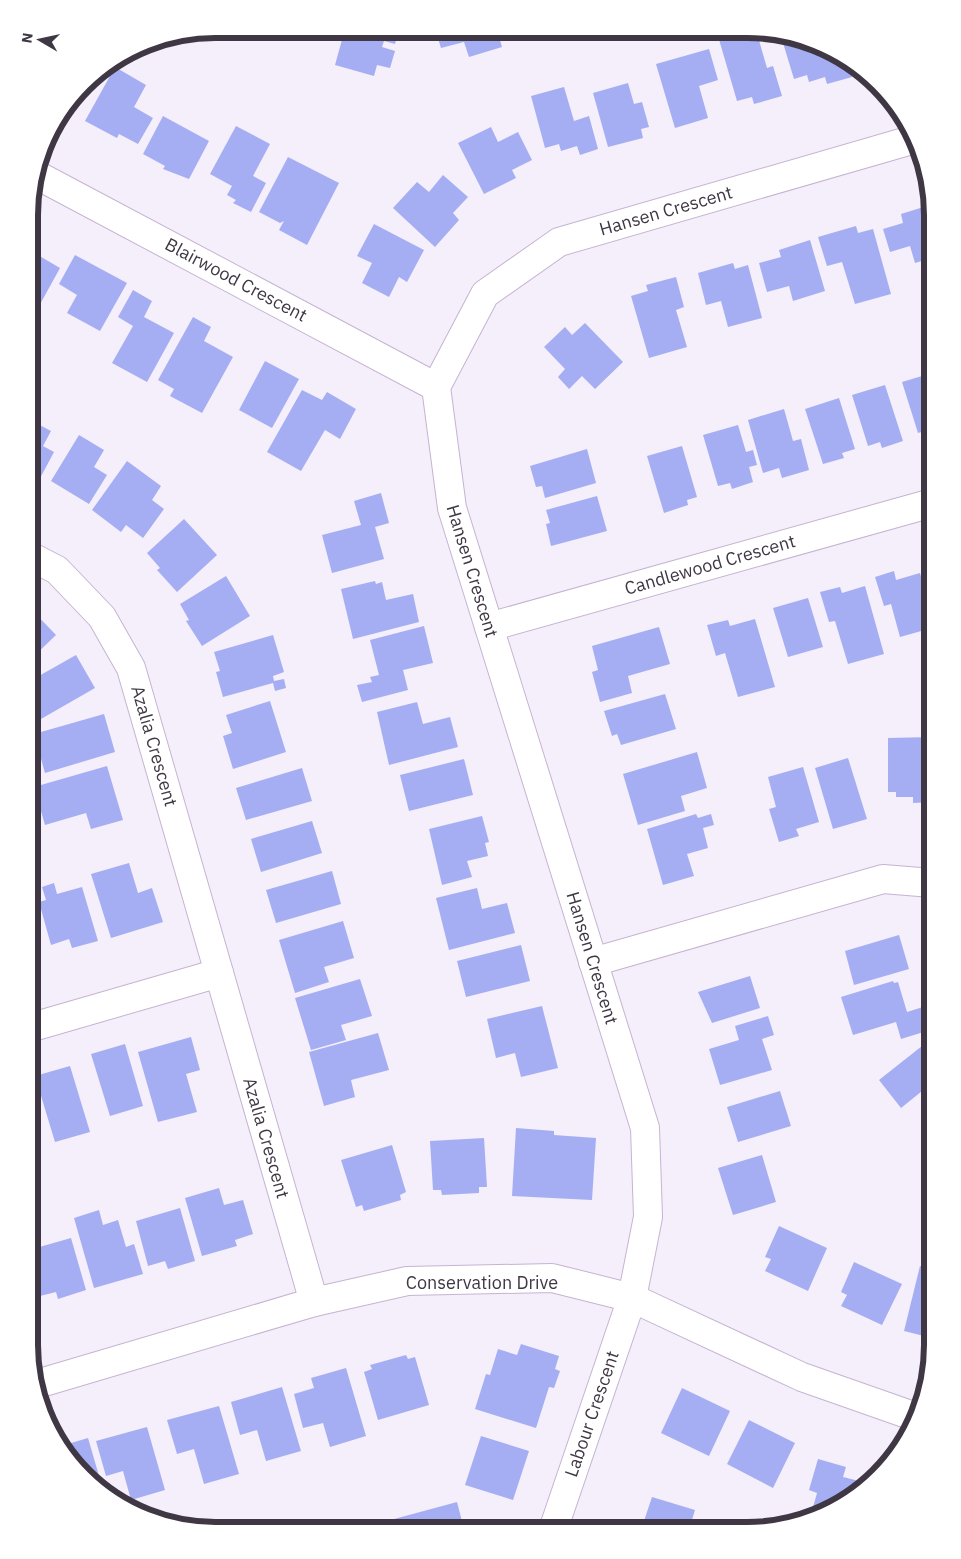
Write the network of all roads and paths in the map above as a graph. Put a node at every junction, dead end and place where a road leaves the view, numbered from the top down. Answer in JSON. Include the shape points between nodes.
{"nodes":[{"id":1,"x":907,"y":141,"type":"edge"},
{"id":2,"x":42,"y":177,"type":"edge"},
{"id":3,"x":436,"y":387,"type":"junction"},
{"id":4,"x":924,"y":504,"type":"edge"},
{"id":5,"x":38,"y":560,"type":"edge"},
{"id":6,"x":489,"y":627,"type":"junction"},
{"id":7,"x":924,"y":882,"type":"edge"},
{"id":8,"x":593,"y":962,"type":"junction"},
{"id":9,"x":219,"y":972,"type":"junction"},
{"id":10,"x":38,"y":1025,"type":"edge"},
{"id":11,"x":632,"y":1298,"type":"junction"},
{"id":12,"x":314,"y":1302,"type":"junction"},
{"id":13,"x":42,"y":1383,"type":"edge"},
{"id":14,"x":909,"y":1414,"type":"edge"},
{"id":15,"x":555,"y":1522,"type":"edge"}],
"edges":[{"from":1,"to":3,"type":"street","name":"Hansen Crescent","via":[[559,242],[485,294]]},
{"from":2,"to":3,"type":"street","name":"Blairwood Crescent"},
{"from":3,"to":6,"type":"street","name":"Hansen Crescent","via":[[452,508]]},
{"from":4,"to":6,"type":"street","name":"Candlewood Crescent"},
{"from":5,"to":9,"type":"street","name":"Azalia Crescent","via":[[57,570],[102,617],[131,668]]},
{"from":6,"to":8,"type":"street","name":"Hansen Crescent"},
{"from":7,"to":8,"type":"street","via":[[883,879]]},
{"from":8,"to":11,"type":"street","name":"Hansen Crescent","via":[[645,1128],[648,1217]]},
{"from":9,"to":10,"type":"street"},
{"from":9,"to":12,"type":"street","name":"Azalia Crescent"},
{"from":11,"to":12,"type":"street","name":"Conservation Drive","via":[[552,1278],[407,1281]]},
{"from":11,"to":14,"type":"street","name":"Conservation Drive","via":[[802,1377]]},
{"from":11,"to":15,"type":"street","name":"Labour Crescent"},
{"from":12,"to":13,"type":"street","name":"Conservation Drive"}]}
